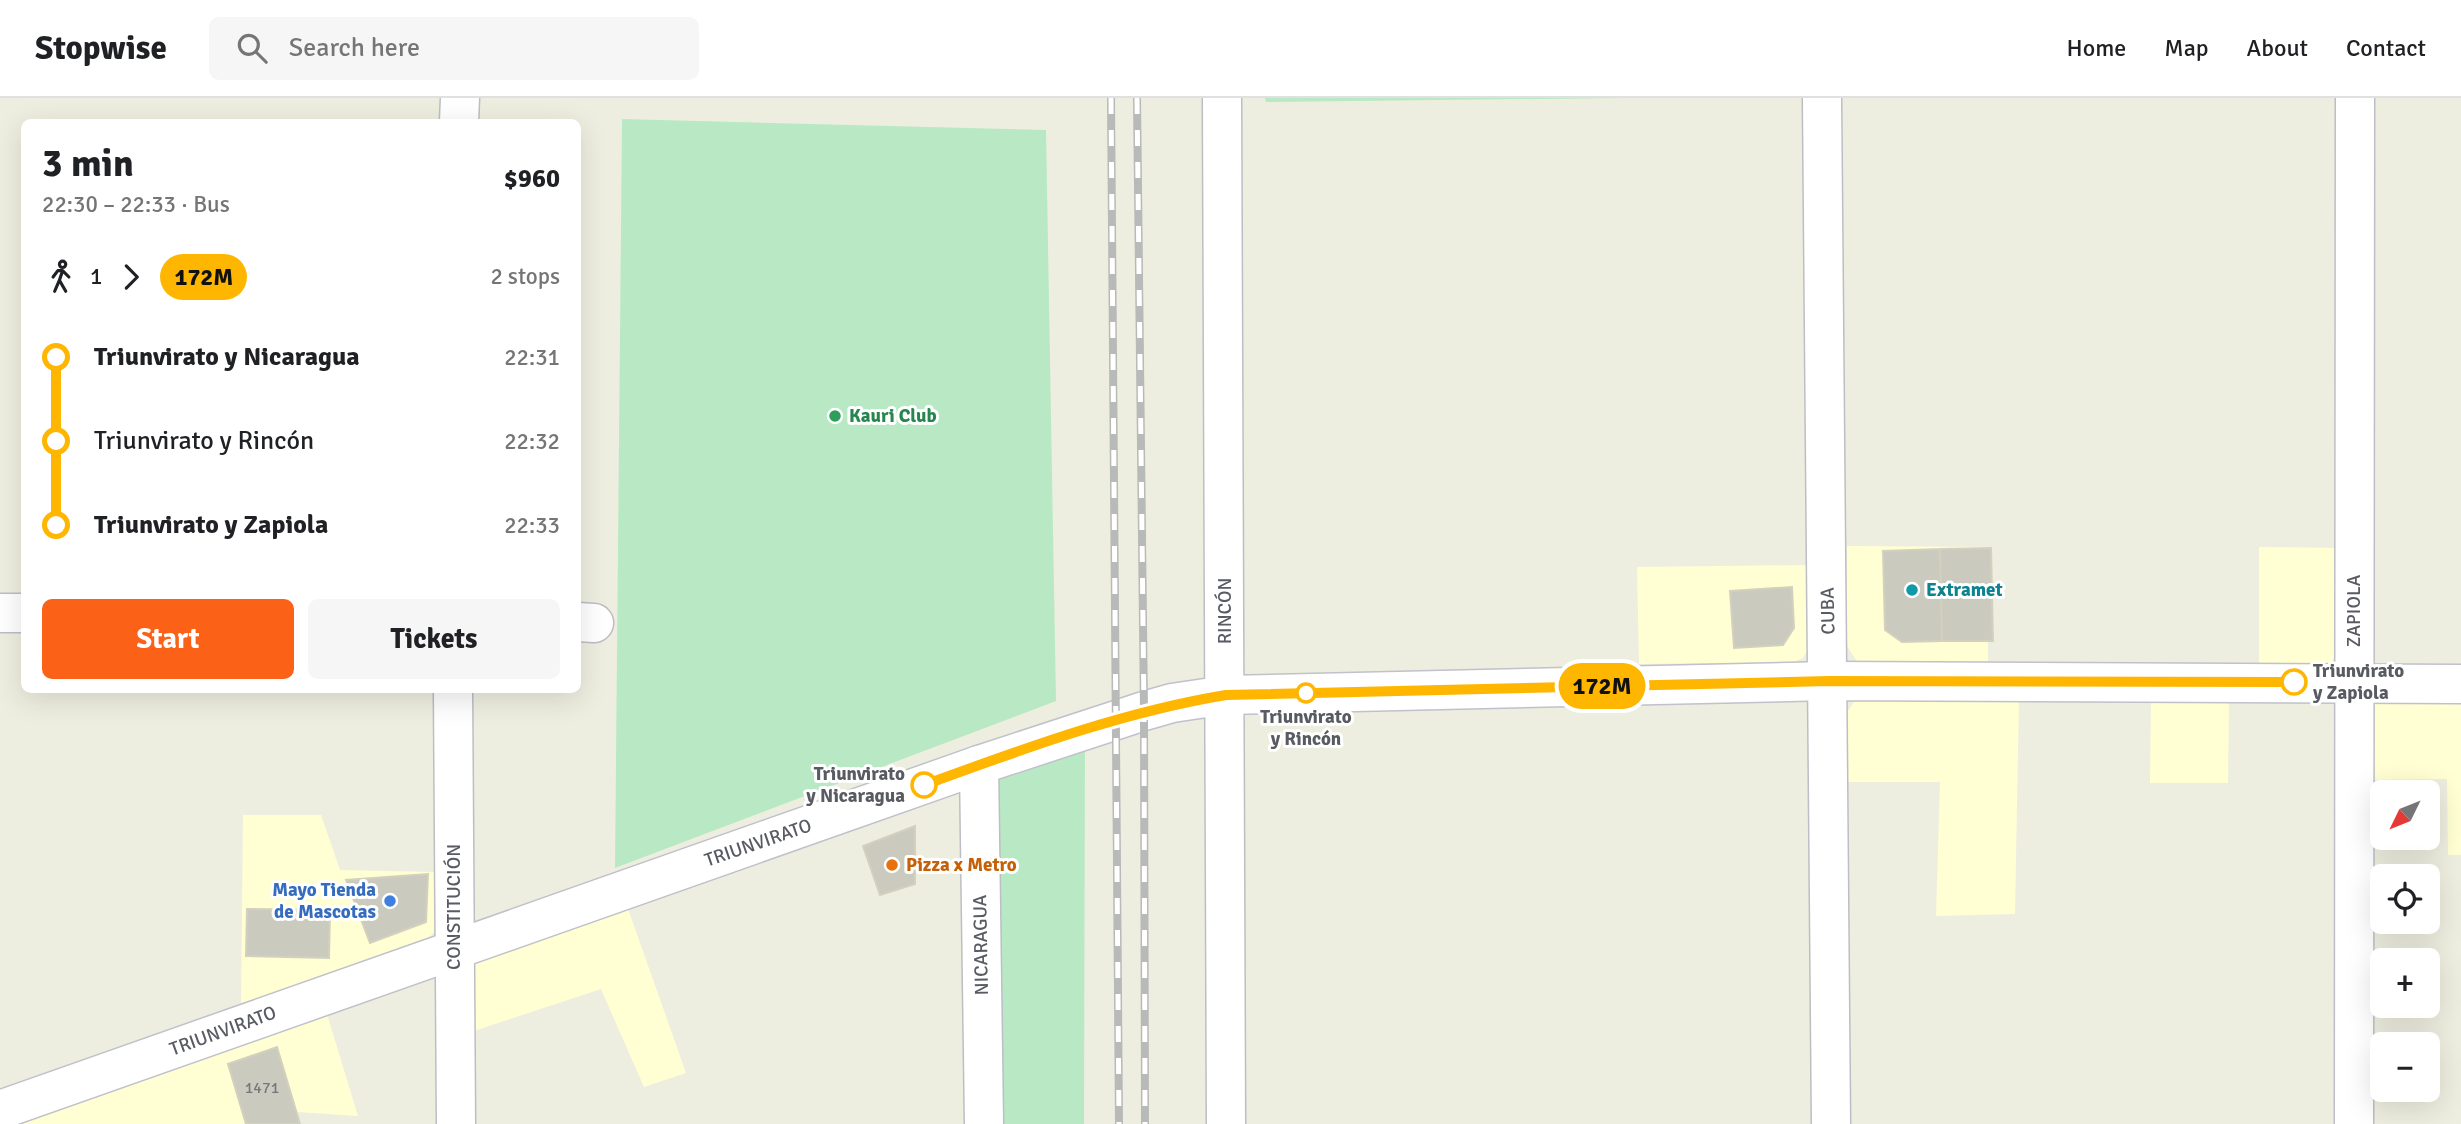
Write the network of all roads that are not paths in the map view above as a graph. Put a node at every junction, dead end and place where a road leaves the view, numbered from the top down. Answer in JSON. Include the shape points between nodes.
{"nodes":[{"id":1,"x":460,"y":98,"type":"edge"},
{"id":2,"x":1222,"y":98,"type":"edge"},
{"id":3,"x":1822,"y":98,"type":"edge"},
{"id":4,"x":2355,"y":98,"type":"edge"},
{"id":5,"x":460,"y":119,"type":"edge"},
{"id":6,"x":0,"y":613,"type":"edge"},
{"id":7,"x":21,"y":613,"type":"edge"},
{"id":8,"x":1829,"y":681,"type":"junction"},
{"id":9,"x":2354,"y":684,"type":"junction"},
{"id":10,"x":2461,"y":684,"type":"edge"},
{"id":11,"x":453,"y":693,"type":"edge"},
{"id":12,"x":1226,"y":695,"type":"junction"},
{"id":13,"x":979,"y":765,"type":"junction"},
{"id":14,"x":454,"y":949,"type":"junction"},
{"id":15,"x":0,"y":1110,"type":"edge"},
{"id":16,"x":456,"y":1124,"type":"edge"},
{"id":17,"x":984,"y":1124,"type":"edge"},
{"id":18,"x":1226,"y":1124,"type":"edge"},
{"id":19,"x":1831,"y":1124,"type":"edge"},
{"id":20,"x":2354,"y":1124,"type":"edge"}],
"edges":[{"from":1,"to":5,"type":"street"},
{"from":2,"to":12,"type":"street","name":"RINCÓN"},
{"from":3,"to":8,"type":"street","name":"CUBA"},
{"from":4,"to":9,"type":"street","name":"ZAPIOLA"},
{"from":6,"to":7,"type":"street"},
{"from":8,"to":9,"type":"street","name":"TRIUNVIRATO"},
{"from":8,"to":12,"type":"street","name":"TRIUNVIRATO"},
{"from":8,"to":19,"type":"street","name":"CUBA"},
{"from":9,"to":10,"type":"street","name":"TRIUNVIRATO"},
{"from":9,"to":20,"type":"street","name":"ZAPIOLA"},
{"from":11,"to":14,"type":"street","name":"CONSTITUCIÓN"},
{"from":12,"to":13,"type":"street","name":"TRIUNVIRATO","via":[[1144,711]]},
{"from":12,"to":18,"type":"street","name":"RINCÓN"},
{"from":13,"to":14,"type":"street","name":"TRIUNVIRATO"},
{"from":13,"to":17,"type":"street","name":"NICARAGUA"},
{"from":14,"to":15,"type":"street","name":"TRIUNVIRATO"},
{"from":14,"to":16,"type":"street","name":"CONSTITUCIÓN"}]}
